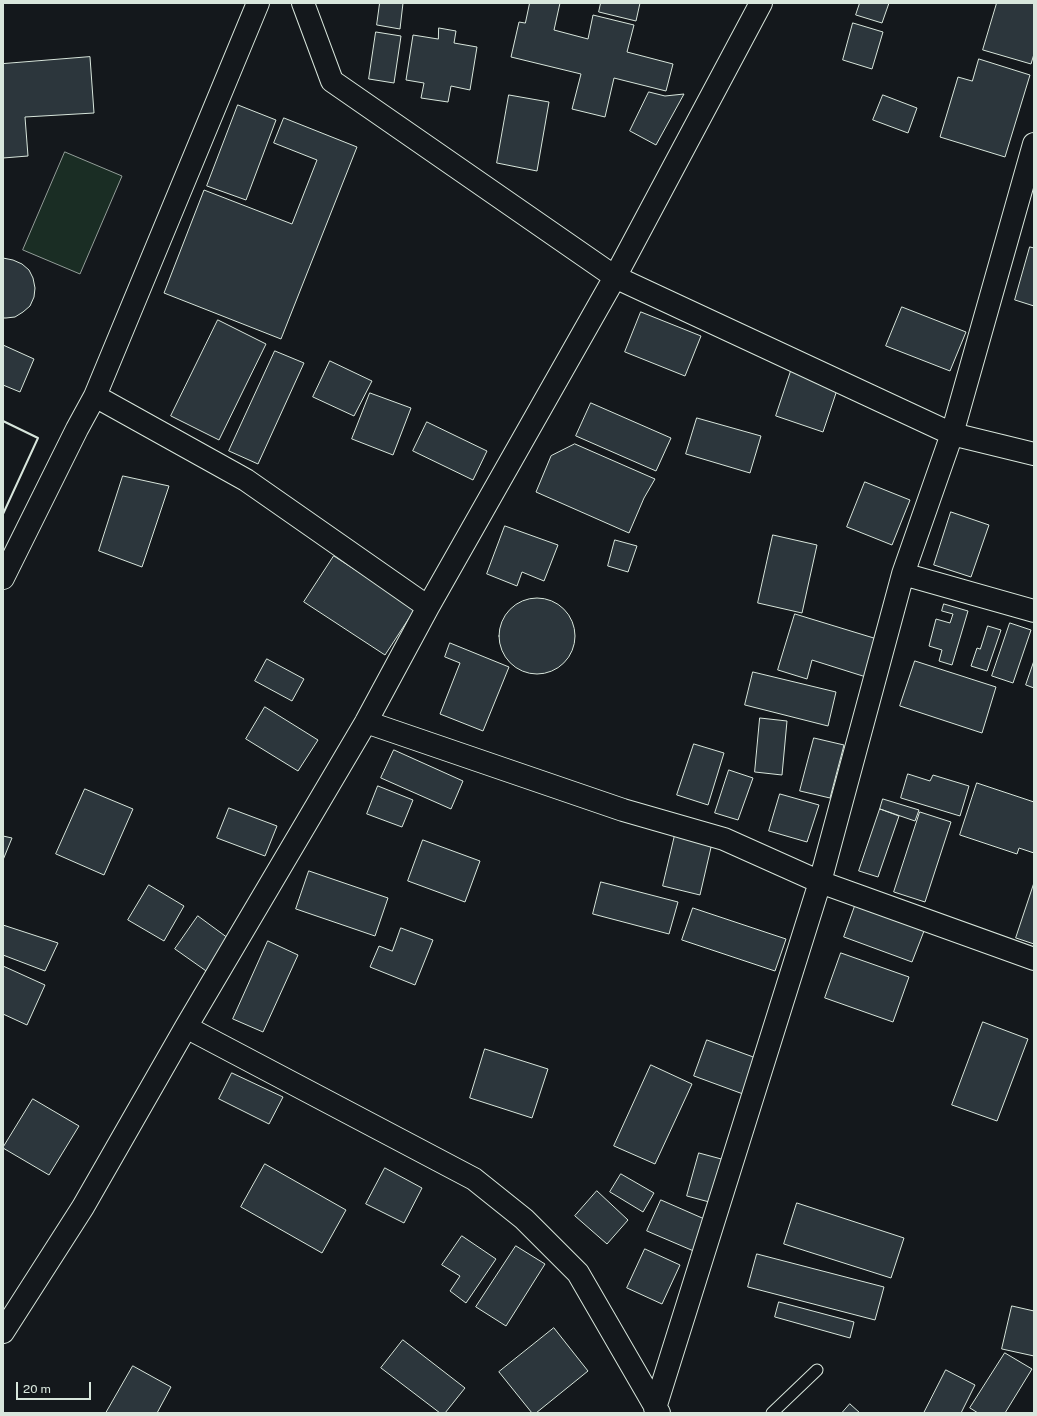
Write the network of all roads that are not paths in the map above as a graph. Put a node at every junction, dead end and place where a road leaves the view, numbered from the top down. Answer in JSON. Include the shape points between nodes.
{"nodes":[{"id":1,"x":258,"y":3,"type":"edge"},
{"id":2,"x":303,"y":3,"type":"edge"},
{"id":3,"x":761,"y":3,"type":"edge"},
{"id":4,"x":1034,"y":144,"type":"edge"},
{"id":5,"x":615,"y":277,"type":"junction"},
{"id":6,"x":95,"y":396,"type":"junction"},
{"id":7,"x":952,"y":434,"type":"junction"},
{"id":8,"x":1034,"y":454,"type":"edge"},
{"id":9,"x":903,"y":574,"type":"junction"},
{"id":10,"x":3,"y":578,"type":"edge"},
{"id":11,"x":428,"y":607,"type":"junction"},
{"id":12,"x":1034,"y":611,"type":"edge"},
{"id":13,"x":366,"y":722,"type":"junction"},
{"id":14,"x":820,"y":882,"type":"junction"},
{"id":15,"x":1034,"y":959,"type":"edge"},
{"id":16,"x":186,"y":1028,"type":"junction"},
{"id":17,"x":3,"y":1332,"type":"edge"},
{"id":18,"x":817,"y":1370,"type":"dead end"},
{"id":19,"x":657,"y":1410,"type":"edge"},
{"id":20,"x":772,"y":1413,"type":"edge"}],
"edges":[{"from":1,"to":6,"type":"street"},
{"from":2,"to":5,"type":"street","via":[[332,81]]},
{"from":3,"to":5,"type":"street"},
{"from":4,"to":7,"type":"street"},
{"from":5,"to":7,"type":"street"},
{"from":5,"to":11,"type":"street"},
{"from":6,"to":10,"type":"street"},
{"from":6,"to":11,"type":"street","via":[[246,480]]},
{"from":7,"to":8,"type":"street"},
{"from":7,"to":9,"type":"street"},
{"from":9,"to":12,"type":"street"},
{"from":9,"to":14,"type":"street"},
{"from":11,"to":13,"type":"street"},
{"from":13,"to":14,"type":"street","via":[[623,810],[724,838]]},
{"from":13,"to":16,"type":"street"},
{"from":14,"to":15,"type":"street"},
{"from":14,"to":19,"type":"street"},
{"from":16,"to":17,"type":"street","via":[[83,1207]]},
{"from":16,"to":19,"type":"street","via":[[474,1179],[513,1210],[578,1273]]},
{"from":18,"to":20,"type":"lane"}]}
